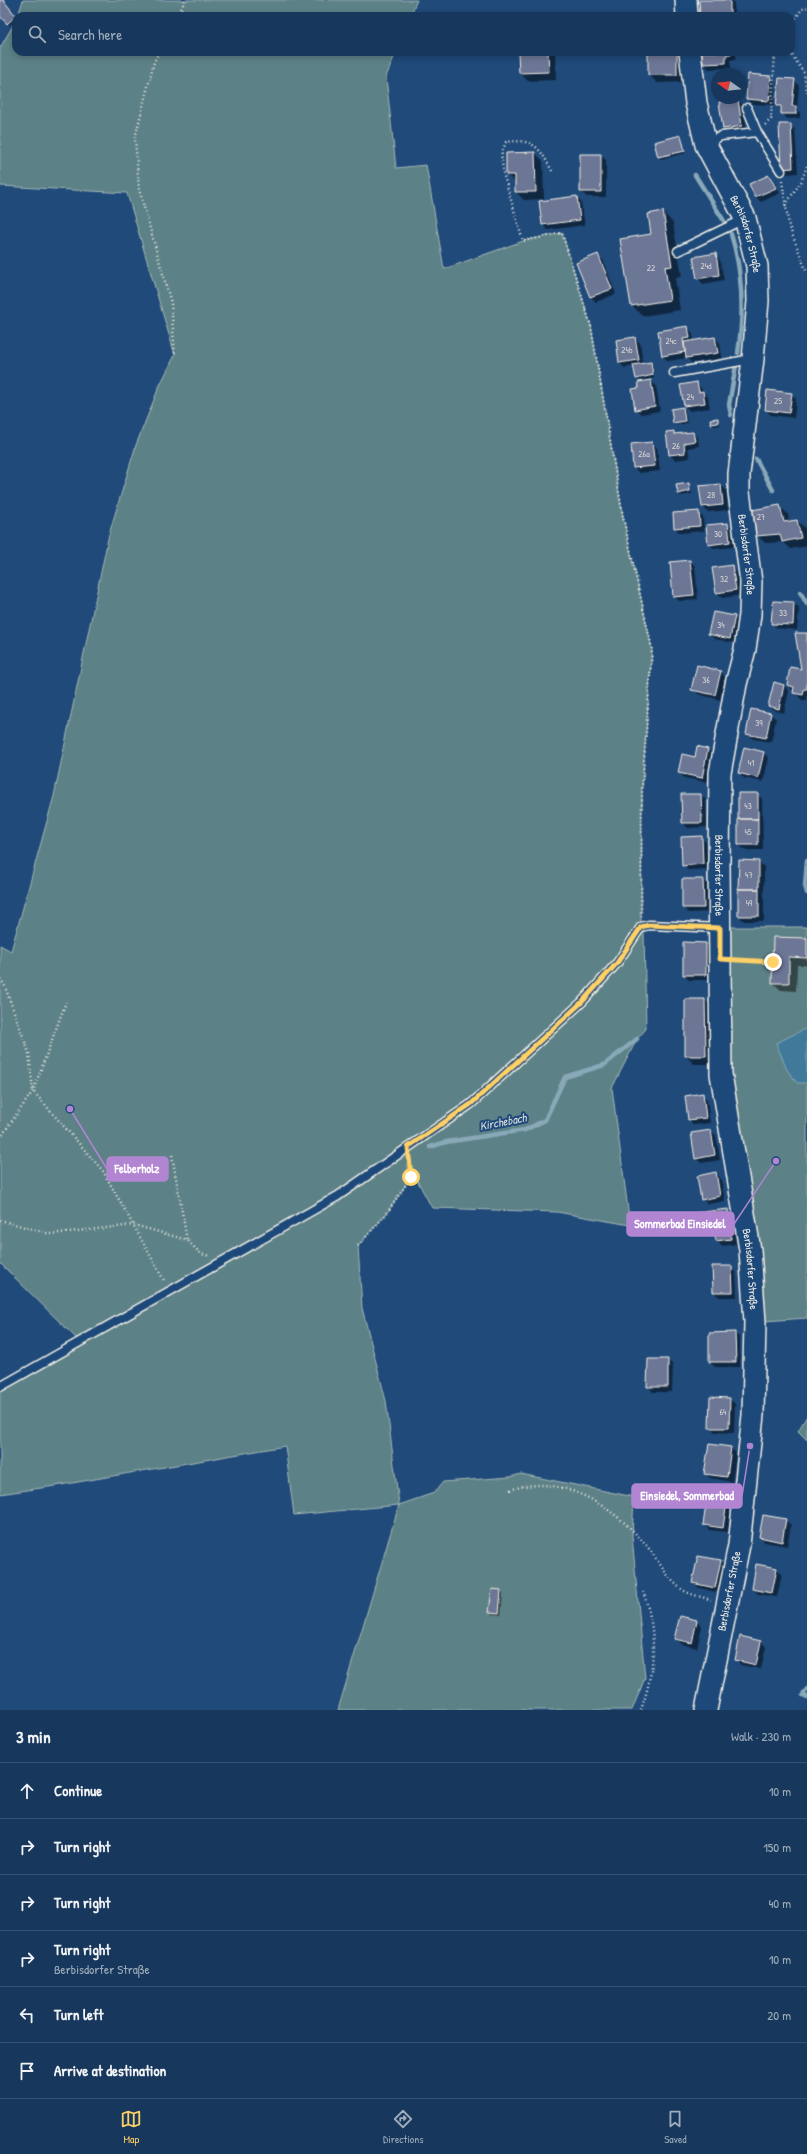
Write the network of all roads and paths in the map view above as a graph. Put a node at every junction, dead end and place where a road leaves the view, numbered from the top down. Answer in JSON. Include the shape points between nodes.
{"nodes":[{"id":1,"x":185,"y":0,"type":"edge"},
{"id":2,"x":686,"y":0,"type":"edge"},
{"id":3,"x":807,"y":8,"type":"edge"},
{"id":4,"x":180,"y":12,"type":"edge"},
{"id":5,"x":687,"y":12,"type":"edge"},
{"id":6,"x":795,"y":19,"type":"edge"},
{"id":7,"x":157,"y":56,"type":"edge"},
{"id":8,"x":690,"y":56,"type":"edge"},
{"id":9,"x":775,"y":56,"type":"edge"},
{"id":10,"x":793,"y":56,"type":"edge"},
{"id":11,"x":807,"y":93,"type":"edge"},
{"id":12,"x":747,"y":108,"type":"dead end"},
{"id":13,"x":757,"y":132,"type":"junction"},
{"id":14,"x":706,"y":145,"type":"junction"},
{"id":15,"x":807,"y":166,"type":"edge"},
{"id":16,"x":552,"y":171,"type":"dead end"},
{"id":17,"x":781,"y":171,"type":"joint"},
{"id":18,"x":784,"y":205,"type":"junction"},
{"id":19,"x":738,"y":222,"type":"junction"},
{"id":20,"x":678,"y":251,"type":"dead end"},
{"id":21,"x":807,"y":274,"type":"edge"},
{"id":22,"x":175,"y":355,"type":"dead end"},
{"id":23,"x":753,"y":359,"type":"junction"},
{"id":24,"x":674,"y":373,"type":"dead end"},
{"id":25,"x":641,"y":927,"type":"junction"},
{"id":26,"x":720,"y":928,"type":"junction"},
{"id":27,"x":720,"y":959,"type":"junction"},
{"id":28,"x":773,"y":962,"type":"dead end"},
{"id":29,"x":0,"y":979,"type":"edge"},
{"id":30,"x":66,"y":1002,"type":"dead end"},
{"id":31,"x":32,"y":1091,"type":"junction"},
{"id":32,"x":0,"y":1138,"type":"edge"},
{"id":33,"x":408,"y":1147,"type":"junction"},
{"id":34,"x":172,"y":1155,"type":"dead end"},
{"id":35,"x":0,"y":1220,"type":"edge"},
{"id":36,"x":134,"y":1225,"type":"junction"},
{"id":37,"x":187,"y":1240,"type":"junction"},
{"id":38,"x":358,"y":1246,"type":"dead end"},
{"id":39,"x":226,"y":1259,"type":"junction"},
{"id":40,"x":170,"y":1292,"type":"junction"},
{"id":41,"x":0,"y":1387,"type":"edge"},
{"id":42,"x":510,"y":1490,"type":"dead end"},
{"id":43,"x":643,"y":1592,"type":"dead end"},
{"id":44,"x":726,"y":1604,"type":"junction"},
{"id":45,"x":641,"y":1710,"type":"edge"},
{"id":46,"x":706,"y":1710,"type":"edge"}],
"edges":[{"from":1,"to":4,"type":"path"},
{"from":2,"to":5,"type":"street"},
{"from":3,"to":6,"type":"path","via":[[802,9]]},
{"from":7,"to":22,"type":"path","via":[[135,138],[140,188],[171,303]]},
{"from":8,"to":14,"type":"street","name":"Berbisdorfer Straße","via":[[696,103]]},
{"from":9,"to":13,"type":"path","via":[[771,119]]},
{"from":10,"to":11,"type":"path","via":[[804,73]]},
{"from":12,"to":13,"type":"lane"},
{"from":13,"to":14,"type":"lane","via":[[721,136]]},
{"from":13,"to":17,"type":"lane"},
{"from":14,"to":19,"type":"street","name":"Berbisdorfer Straße"},
{"from":15,"to":18,"type":"path","via":[[801,182]]},
{"from":16,"to":25,"type":"path","via":[[540,149],[520,140],[506,142],[501,155],[504,176],[523,240],[562,233],[591,326],[623,517],[652,649],[642,788]]},
{"from":17,"to":18,"type":"path"},
{"from":18,"to":21,"type":"path"},
{"from":19,"to":20,"type":"lane"},
{"from":19,"to":23,"type":"street","name":"Berbisdorfer Straße","via":[[757,266],[758,301]]},
{"from":23,"to":24,"type":"lane"},
{"from":23,"to":26,"type":"street","name":"Berbisdorfer Straße","via":[[739,474],[751,582],[750,615],[720,773]]},
{"from":25,"to":26,"type":"lane","via":[[649,925]]},
{"from":25,"to":33,"type":"lane","via":[[617,963],[582,1002],[471,1104]]},
{"from":26,"to":27,"type":"street","name":"Berbisdorfer Straße"},
{"from":27,"to":28,"type":"path"},
{"from":27,"to":44,"type":"street","name":"Berbisdorfer Straße","via":[[721,1074],[750,1250],[755,1322],[751,1434],[739,1545]]},
{"from":29,"to":31,"type":"path","via":[[29,1053]]},
{"from":30,"to":31,"type":"path"},
{"from":31,"to":32,"type":"path"},
{"from":31,"to":36,"type":"path","via":[[103,1171]]},
{"from":33,"to":38,"type":"path","via":[[411,1177],[387,1213]]},
{"from":33,"to":39,"type":"lane","via":[[338,1196]]},
{"from":34,"to":37,"type":"path"},
{"from":35,"to":36,"type":"path","via":[[50,1234]]},
{"from":36,"to":37,"type":"path"},
{"from":36,"to":40,"type":"path"},
{"from":37,"to":39,"type":"path","via":[[201,1254]]},
{"from":39,"to":40,"type":"lane"},
{"from":40,"to":41,"type":"lane"},
{"from":42,"to":44,"type":"path","via":[[526,1484],[572,1490],[603,1508],[632,1530],[680,1589]]},
{"from":43,"to":45,"type":"path","via":[[654,1636],[650,1685]]},
{"from":44,"to":46,"type":"street","name":"Berbisdorfer Straße"}]}
